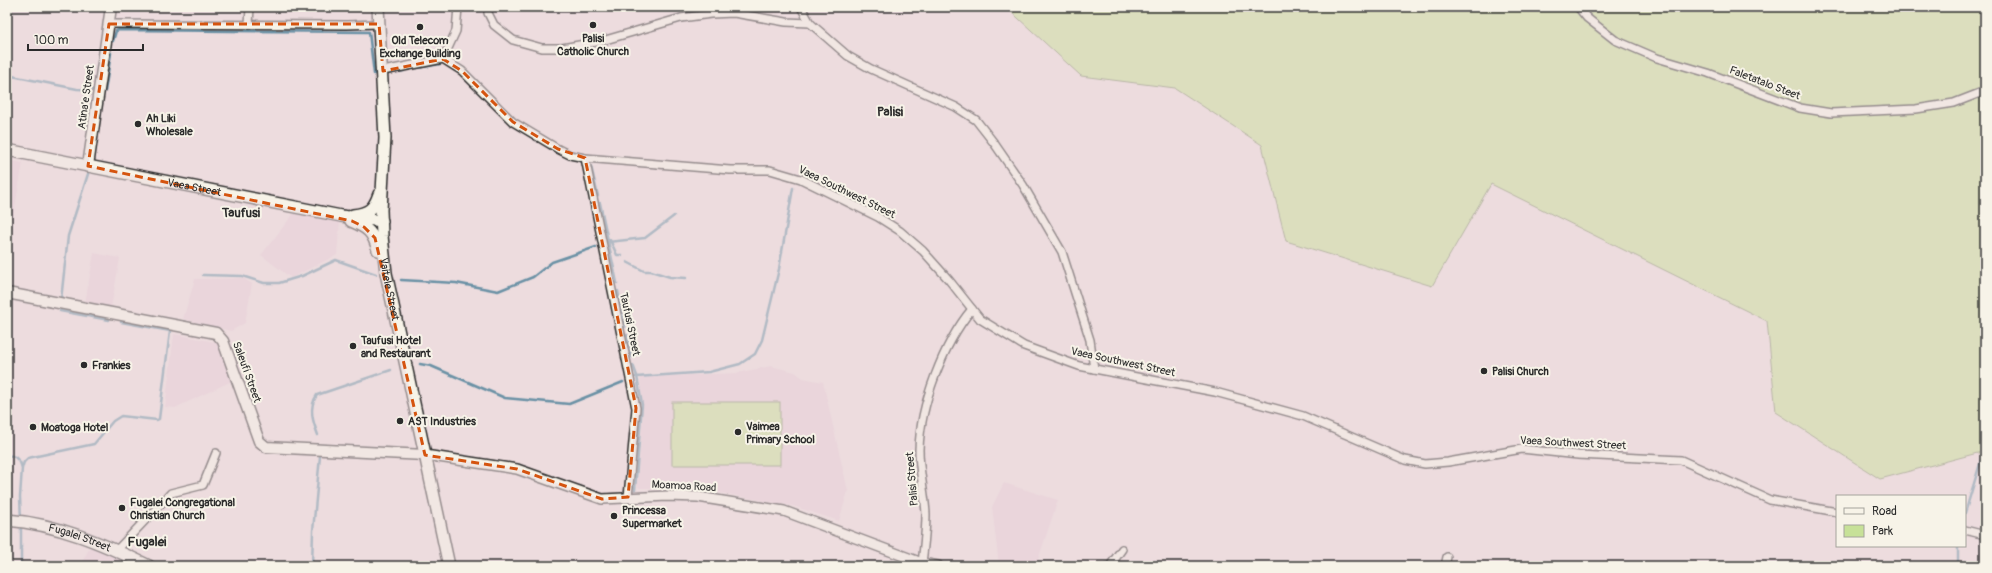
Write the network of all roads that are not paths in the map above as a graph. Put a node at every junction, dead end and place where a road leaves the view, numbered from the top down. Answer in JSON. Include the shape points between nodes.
{"nodes":[{"id":1,"x":111,"y":7,"type":"edge"},
{"id":2,"x":250,"y":7,"type":"edge"},
{"id":3,"x":378,"y":7,"type":"edge"},
{"id":4,"x":458,"y":7,"type":"edge"},
{"id":5,"x":488,"y":7,"type":"edge"},
{"id":6,"x":801,"y":7,"type":"edge"},
{"id":7,"x":1578,"y":7,"type":"edge"},
{"id":8,"x":810,"y":23,"type":"junction"},
{"id":9,"x":109,"y":24,"type":"junction"},
{"id":10,"x":379,"y":24,"type":"junction"},
{"id":11,"x":250,"y":25,"type":"junction"},
{"id":12,"x":443,"y":59,"type":"junction"},
{"id":13,"x":383,"y":71,"type":"junction"},
{"id":14,"x":1985,"y":91,"type":"edge"},
{"id":15,"x":7,"y":150,"type":"edge"},
{"id":16,"x":585,"y":158,"type":"junction"},
{"id":17,"x":88,"y":166,"type":"junction"},
{"id":18,"x":382,"y":186,"type":"junction"},
{"id":19,"x":341,"y":216,"type":"junction"},
{"id":20,"x":382,"y":221,"type":"junction"},
{"id":21,"x":7,"y":293,"type":"edge"},
{"id":22,"x":389,"y":293,"type":"junction"},
{"id":23,"x":972,"y":309,"type":"junction"},
{"id":24,"x":1094,"y":369,"type":"junction"},
{"id":25,"x":216,"y":453,"type":"dead end"},
{"id":26,"x":426,"y":455,"type":"junction"},
{"id":27,"x":628,"y":497,"type":"junction"},
{"id":28,"x":1836,"y":512,"type":"edge"},
{"id":29,"x":9,"y":520,"type":"edge"},
{"id":30,"x":1966,"y":530,"type":"edge"},
{"id":31,"x":1985,"y":535,"type":"edge"},
{"id":32,"x":1122,"y":549,"type":"dead end"},
{"id":33,"x":116,"y":551,"type":"junction"},
{"id":34,"x":1447,"y":557,"type":"dead end"},
{"id":35,"x":922,"y":563,"type":"junction"},
{"id":36,"x":149,"y":566,"type":"edge"},
{"id":37,"x":449,"y":566,"type":"edge"},
{"id":38,"x":937,"y":566,"type":"edge"},
{"id":39,"x":1110,"y":566,"type":"edge"},
{"id":40,"x":1445,"y":566,"type":"edge"}],
"edges":[{"from":1,"to":9,"type":"main road","name":"Atina'e Street"},
{"from":2,"to":11,"type":"street"},
{"from":3,"to":10,"type":"main road","name":"Vaitele Street"},
{"from":4,"to":12,"type":"street","via":[[456,31]]},
{"from":5,"to":8,"type":"street","via":[[494,25],[513,40],[542,48],[562,48],[602,41],[682,18],[711,14],[734,13],[786,22]]},
{"from":6,"to":8,"type":"street"},
{"from":7,"to":14,"type":"street","name":"Faletatalo Steet","via":[[1587,18],[1615,40],[1657,58],[1721,77],[1800,108],[1832,113],[1916,109],[1954,103]]},
{"from":8,"to":24,"type":"street","via":[[848,56],[956,107],[976,120],[1023,185],[1062,252],[1090,340]]},
{"from":9,"to":11,"type":"street"},
{"from":9,"to":17,"type":"main road","name":"Atina'e Street"},
{"from":10,"to":11,"type":"street"},
{"from":10,"to":13,"type":"main road","name":"Vaitele Street"},
{"from":12,"to":13,"type":"street"},
{"from":12,"to":16,"type":"street","name":"Vaea Southwest Street","via":[[462,71],[513,122],[558,149]]},
{"from":13,"to":18,"type":"main road","name":"Vaitele Street","via":[[385,138]]},
{"from":15,"to":17,"type":"main road","name":"Vaea Street"},
{"from":16,"to":23,"type":"street","name":"Vaea Southwest Street","via":[[730,170],[770,170],[801,179],[878,217],[900,231],[950,280]]},
{"from":16,"to":27,"type":"street","name":"Taufusi Street","via":[[636,408]]},
{"from":17,"to":19,"type":"main road","name":"Vaea Street"},
{"from":18,"to":19,"type":"main road","via":[[372,209],[366,213]]},
{"from":18,"to":20,"type":"main road","name":"Vaitele Street"},
{"from":19,"to":20,"type":"main road","name":"Vaea Street"},
{"from":19,"to":22,"type":"main road","via":[[364,227],[375,238]]},
{"from":20,"to":22,"type":"main road","name":"Vaitele Street","via":[[382,244]]},
{"from":21,"to":26,"type":"main road","name":"Saleufi Street","via":[[216,333],[223,341],[259,441],[266,446]]},
{"from":22,"to":26,"type":"main road","name":"Vaitele Street"},
{"from":23,"to":24,"type":"street","name":"Vaea Southwest Street","via":[[980,319],[1024,346],[1056,359]]},
{"from":23,"to":35,"type":"street","name":"Palisi Street","via":[[960,323],[936,376],[922,422],[919,450],[926,513]]},
{"from":24,"to":28,"type":"street","name":"Vaea Southwest Street","via":[[1215,392],[1303,416],[1425,464],[1522,449],[1578,455],[1681,460],[1770,500]]},
{"from":25,"to":33,"type":"street","via":[[203,485],[171,493]]},
{"from":26,"to":27,"type":"street","name":"Moamoa Road","via":[[517,469],[602,499]]},
{"from":26,"to":37,"type":"main road","name":"Vaitele Street"},
{"from":27,"to":35,"type":"street","name":"Moamoa Road","via":[[698,497],[784,511]]},
{"from":29,"to":33,"type":"main road","name":"Fugalei Street","via":[[77,534]]},
{"from":30,"to":31,"type":"street"},
{"from":32,"to":39,"type":"street"},
{"from":33,"to":36,"type":"main road","name":"Fugalei Street"},
{"from":34,"to":40,"type":"street"},
{"from":35,"to":38,"type":"street","name":"Moamoa Road"}]}
